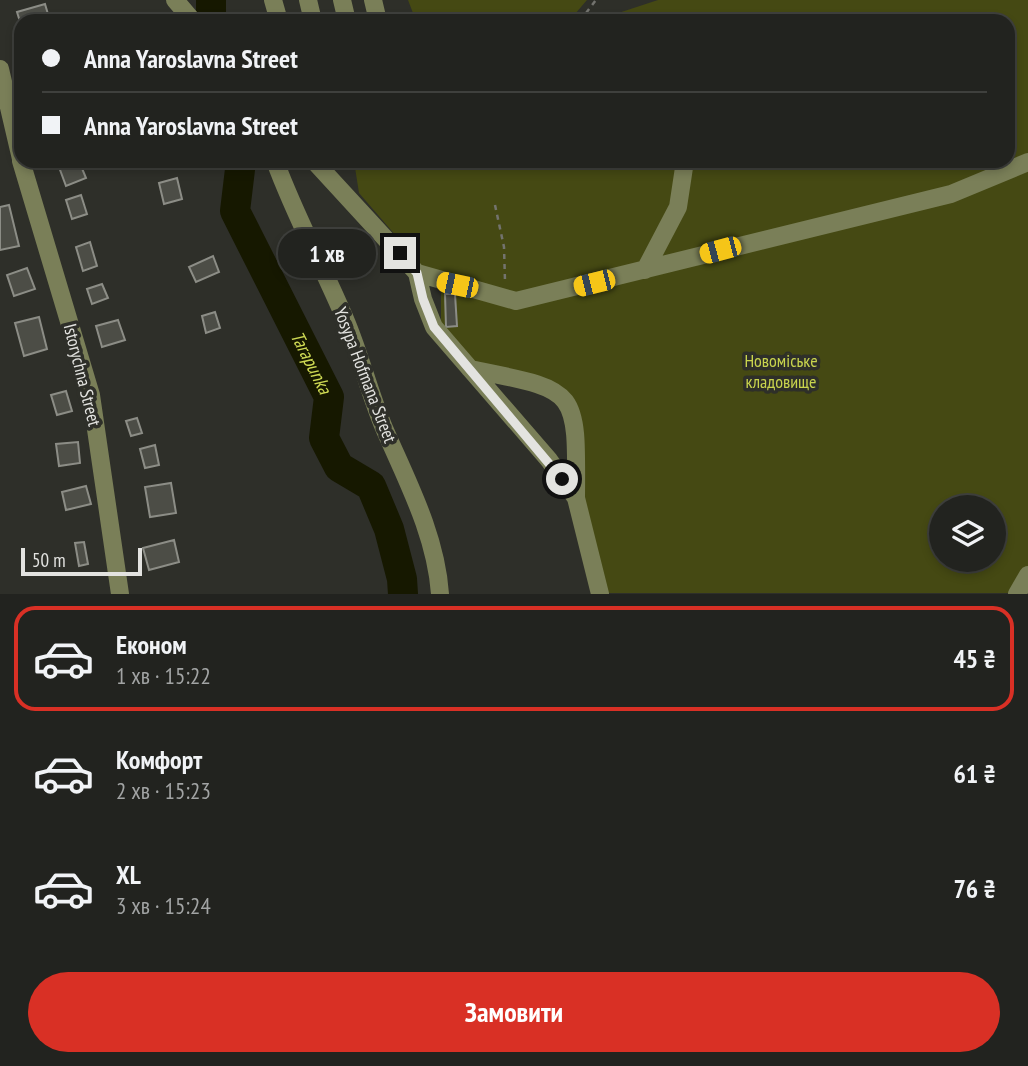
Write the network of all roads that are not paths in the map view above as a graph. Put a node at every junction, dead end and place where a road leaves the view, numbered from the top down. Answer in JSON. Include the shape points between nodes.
{"nodes":[{"id":1,"x":175,"y":0,"type":"edge"},
{"id":2,"x":187,"y":14,"type":"edge"},
{"id":3,"x":0,"y":69,"type":"edge"},
{"id":4,"x":14,"y":130,"type":"edge"},
{"id":5,"x":23,"y":168,"type":"edge"},
{"id":6,"x":278,"y":168,"type":"edge"},
{"id":7,"x":321,"y":168,"type":"edge"},
{"id":8,"x":334,"y":168,"type":"edge"},
{"id":9,"x":684,"y":168,"type":"edge"},
{"id":10,"x":1001,"y":168,"type":"edge"},
{"id":11,"x":347,"y":194,"type":"junction"},
{"id":12,"x":645,"y":270,"type":"junction"},
{"id":13,"x":417,"y":273,"type":"junction"},
{"id":14,"x":470,"y":369,"type":"junction"},
{"id":15,"x":576,"y":498,"type":"junction"},
{"id":16,"x":1028,"y":575,"type":"edge"},
{"id":17,"x":120,"y":593,"type":"edge"},
{"id":18,"x":440,"y":593,"type":"edge"},
{"id":19,"x":600,"y":593,"type":"edge"},
{"id":20,"x":1017,"y":593,"type":"edge"}],
"edges":[{"from":1,"to":2,"type":"street"},
{"from":3,"to":4,"type":"street","name":"Istorychna Street"},
{"from":5,"to":17,"type":"street","name":"Istorychna Street","via":[[91,395]]},
{"from":6,"to":18,"type":"street","name":"Yosypa Hofmana Street","via":[[343,314],[367,387],[427,530],[438,564]]},
{"from":7,"to":11,"type":"street"},
{"from":8,"to":11,"type":"street"},
{"from":9,"to":12,"type":"street","via":[[678,207]]},
{"from":10,"to":12,"type":"street","via":[[951,194]]},
{"from":11,"to":13,"type":"street"},
{"from":12,"to":13,"type":"street","via":[[516,301]]},
{"from":13,"to":14,"type":"street","via":[[434,327]]},
{"from":14,"to":15,"type":"street"},
{"from":14,"to":15,"type":"street","via":[[538,383],[563,396],[573,415],[576,438]]},
{"from":15,"to":19,"type":"street"},
{"from":16,"to":20,"type":"street"}]}
